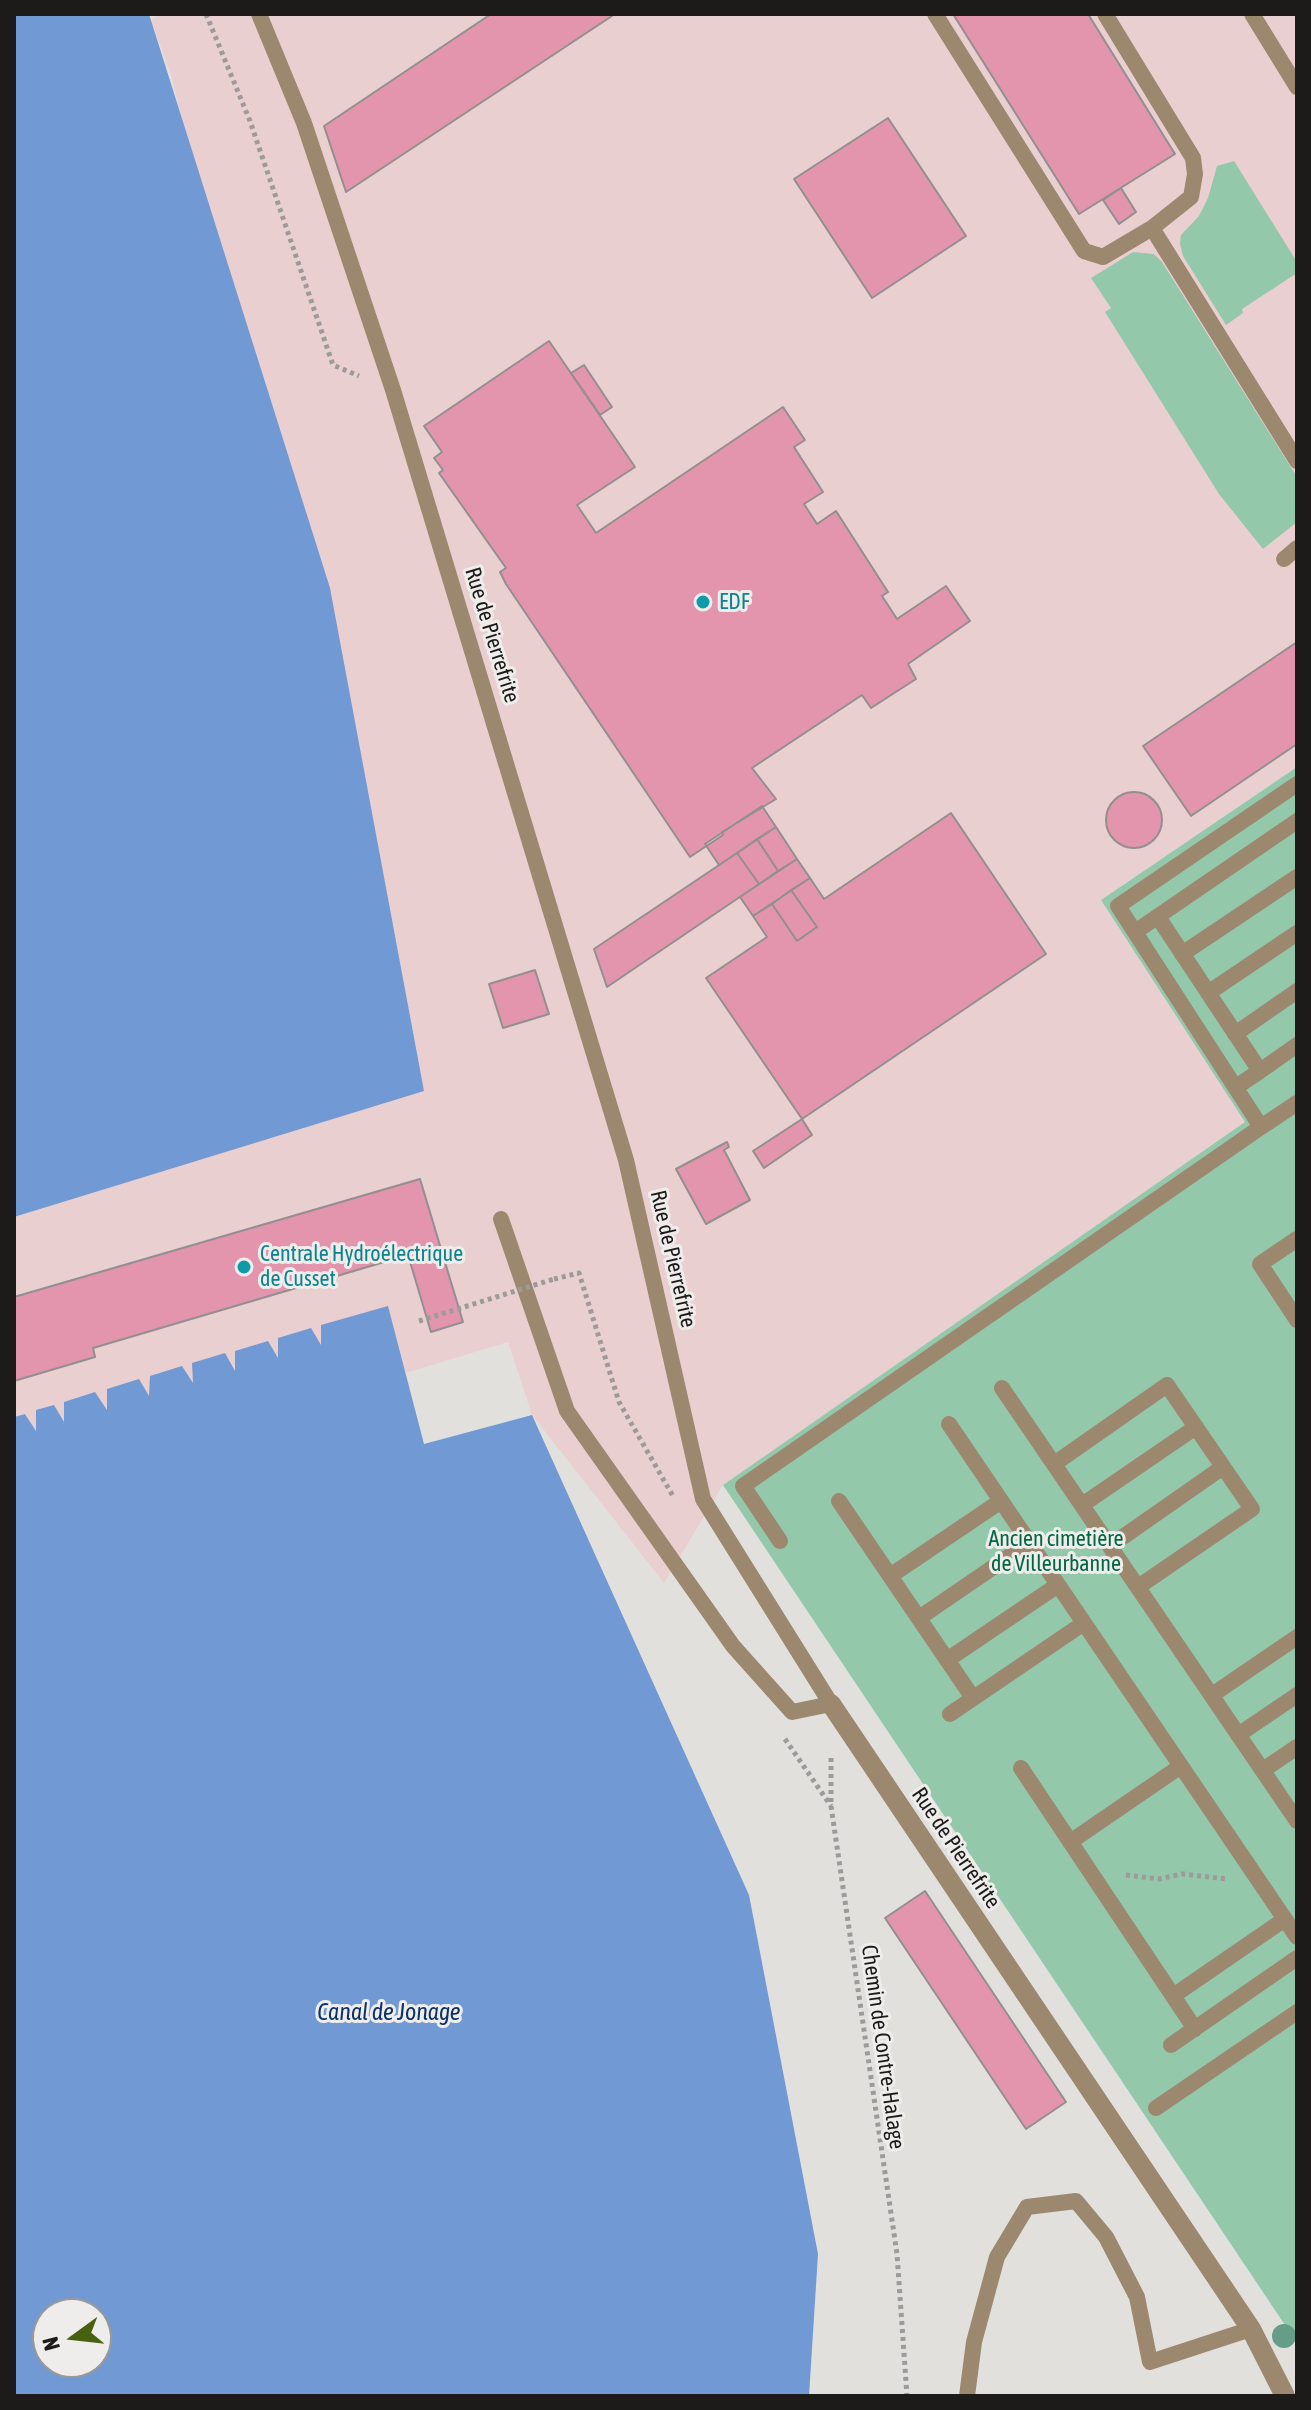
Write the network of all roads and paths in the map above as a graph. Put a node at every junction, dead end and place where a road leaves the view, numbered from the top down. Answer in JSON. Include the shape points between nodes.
{"nodes":[{"id":1,"x":206,"y":14,"type":"edge"},
{"id":2,"x":259,"y":14,"type":"edge"},
{"id":3,"x":935,"y":14,"type":"edge"},
{"id":4,"x":1105,"y":14,"type":"edge"},
{"id":5,"x":1252,"y":14,"type":"edge"},
{"id":6,"x":1297,"y":87,"type":"edge"},
{"id":7,"x":1152,"y":228,"type":"junction"},
{"id":8,"x":393,"y":390,"type":"junction"},
{"id":9,"x":1297,"y":461,"type":"edge"},
{"id":10,"x":1297,"y":548,"type":"edge"},
{"id":11,"x":1284,"y":559,"type":"dead end"},
{"id":12,"x":1297,"y":784,"type":"edge"},
{"id":13,"x":1297,"y":821,"type":"edge"},
{"id":14,"x":1297,"y":877,"type":"edge"},
{"id":15,"x":1158,"y":917,"type":"junction"},
{"id":16,"x":1135,"y":932,"type":"junction"},
{"id":17,"x":1297,"y":933,"type":"edge"},
{"id":18,"x":1182,"y":954,"type":"junction"},
{"id":19,"x":1297,"y":991,"type":"edge"},
{"id":20,"x":1208,"y":993,"type":"junction"},
{"id":21,"x":1235,"y":1034,"type":"junction"},
{"id":22,"x":1297,"y":1045,"type":"edge"},
{"id":23,"x":1260,"y":1071,"type":"junction"},
{"id":24,"x":1236,"y":1087,"type":"junction"},
{"id":25,"x":1297,"y":1103,"type":"edge"},
{"id":26,"x":1261,"y":1127,"type":"junction"},
{"id":27,"x":501,"y":1219,"type":"dead end"},
{"id":28,"x":1297,"y":1239,"type":"edge"},
{"id":29,"x":1292,"y":1301,"type":"edge"},
{"id":30,"x":1297,"y":1320,"type":"edge"},
{"id":31,"x":419,"y":1321,"type":"dead end"},
{"id":32,"x":1002,"y":1388,"type":"dead end"},
{"id":33,"x":949,"y":1424,"type":"dead end"},
{"id":34,"x":1196,"y":1427,"type":"junction"},
{"id":35,"x":1054,"y":1464,"type":"junction"},
{"id":36,"x":1223,"y":1467,"type":"junction"},
{"id":37,"x":703,"y":1499,"type":"junction"},
{"id":38,"x":839,"y":1501,"type":"dead end"},
{"id":39,"x":1001,"y":1501,"type":"junction"},
{"id":40,"x":1082,"y":1505,"type":"junction"},
{"id":41,"x":780,"y":1541,"type":"dead end"},
{"id":42,"x":1030,"y":1542,"type":"junction"},
{"id":43,"x":1110,"y":1546,"type":"junction"},
{"id":44,"x":890,"y":1576,"type":"junction"},
{"id":45,"x":1058,"y":1585,"type":"junction"},
{"id":46,"x":1138,"y":1587,"type":"junction"},
{"id":47,"x":919,"y":1618,"type":"junction"},
{"id":48,"x":1084,"y":1623,"type":"junction"},
{"id":49,"x":1297,"y":1637,"type":"edge"},
{"id":50,"x":947,"y":1660,"type":"junction"},
{"id":51,"x":1212,"y":1695,"type":"junction"},
{"id":52,"x":1297,"y":1695,"type":"edge"},
{"id":53,"x":973,"y":1698,"type":"junction"},
{"id":54,"x":831,"y":1704,"type":"junction"},
{"id":55,"x":950,"y":1714,"type":"dead end"},
{"id":56,"x":1238,"y":1735,"type":"junction"},
{"id":57,"x":1297,"y":1747,"type":"edge"},
{"id":58,"x":1181,"y":1766,"type":"junction"},
{"id":59,"x":1021,"y":1768,"type":"dead end"},
{"id":60,"x":1263,"y":1770,"type":"junction"},
{"id":61,"x":1294,"y":1809,"type":"edge"},
{"id":62,"x":1070,"y":1842,"type":"junction"},
{"id":63,"x":1089,"y":1871,"type":"junction"},
{"id":64,"x":1261,"y":1883,"type":"junction"},
{"id":65,"x":1285,"y":1919,"type":"junction"},
{"id":66,"x":1297,"y":1937,"type":"edge"},
{"id":67,"x":1297,"y":1958,"type":"edge"},
{"id":68,"x":1173,"y":1996,"type":"junction"},
{"id":69,"x":1297,"y":2012,"type":"edge"},
{"id":70,"x":1195,"y":2029,"type":"junction"},
{"id":71,"x":1171,"y":2045,"type":"dead end"},
{"id":72,"x":1156,"y":2108,"type":"dead end"},
{"id":73,"x":1251,"y":2329,"type":"junction"},
{"id":74,"x":907,"y":2396,"type":"edge"},
{"id":75,"x":967,"y":2396,"type":"edge"},
{"id":76,"x":1285,"y":2396,"type":"edge"}],
"edges":[{"from":1,"to":8,"type":"path","via":[[250,121],[333,365]]},
{"from":2,"to":8,"type":"lane","name":"Rue de Pierrefrite","via":[[304,123]]},
{"from":3,"to":7,"type":"lane","via":[[1084,251],[1103,257]]},
{"from":4,"to":7,"type":"lane","via":[[1193,158],[1191,197]]},
{"from":5,"to":6,"type":"lane"},
{"from":7,"to":9,"type":"lane"},
{"from":8,"to":37,"type":"lane","name":"Rue de Pierrefrite","via":[[626,1160]]},
{"from":10,"to":11,"type":"lane"},
{"from":12,"to":16,"type":"lane","via":[[1118,906]]},
{"from":13,"to":15,"type":"lane"},
{"from":14,"to":18,"type":"lane"},
{"from":15,"to":16,"type":"lane"},
{"from":15,"to":18,"type":"lane"},
{"from":16,"to":24,"type":"lane"},
{"from":17,"to":20,"type":"lane"},
{"from":18,"to":20,"type":"lane"},
{"from":19,"to":21,"type":"lane"},
{"from":20,"to":21,"type":"lane"},
{"from":21,"to":23,"type":"lane"},
{"from":22,"to":23,"type":"lane"},
{"from":23,"to":24,"type":"lane"},
{"from":24,"to":26,"type":"lane"},
{"from":25,"to":26,"type":"lane"},
{"from":26,"to":41,"type":"lane","via":[[743,1486]]},
{"from":27,"to":54,"type":"lane","via":[[567,1411],[733,1646],[792,1712]]},
{"from":28,"to":29,"type":"lane","via":[[1260,1264]]},
{"from":29,"to":30,"type":"lane"},
{"from":31,"to":37,"type":"path","bridge":true,"via":[[579,1273],[619,1402],[678,1505]]},
{"from":32,"to":35,"type":"lane"},
{"from":33,"to":39,"type":"lane"},
{"from":34,"to":35,"type":"lane","via":[[1167,1385]]},
{"from":34,"to":36,"type":"lane"},
{"from":34,"to":40,"type":"lane"},
{"from":35,"to":40,"type":"lane"},
{"from":36,"to":43,"type":"lane"},
{"from":36,"to":46,"type":"lane","via":[[1252,1509]]},
{"from":37,"to":54,"type":"lane","name":"Rue de Pierrefrite"},
{"from":38,"to":44,"type":"lane"},
{"from":39,"to":42,"type":"lane"},
{"from":39,"to":44,"type":"lane"},
{"from":40,"to":43,"type":"lane"},
{"from":42,"to":45,"type":"lane"},
{"from":42,"to":47,"type":"lane"},
{"from":43,"to":46,"type":"lane"},
{"from":44,"to":47,"type":"lane"},
{"from":45,"to":48,"type":"lane"},
{"from":45,"to":50,"type":"lane"},
{"from":46,"to":51,"type":"lane"},
{"from":47,"to":50,"type":"lane"},
{"from":48,"to":53,"type":"lane"},
{"from":48,"to":58,"type":"lane"},
{"from":49,"to":51,"type":"lane"},
{"from":50,"to":53,"type":"lane"},
{"from":51,"to":56,"type":"lane"},
{"from":52,"to":56,"type":"lane"},
{"from":53,"to":55,"type":"lane"},
{"from":54,"to":73,"type":"street","name":"Rue de Pierrefrite"},
{"from":54,"to":74,"type":"path","name":"Chemin de Contre-Halage","via":[[831,1806],[897,2254]]},
{"from":56,"to":60,"type":"lane"},
{"from":57,"to":60,"type":"lane"},
{"from":58,"to":62,"type":"lane"},
{"from":58,"to":64,"type":"lane"},
{"from":59,"to":62,"type":"lane"},
{"from":60,"to":61,"type":"lane"},
{"from":62,"to":63,"type":"lane"},
{"from":63,"to":64,"type":"path"},
{"from":63,"to":68,"type":"lane"},
{"from":64,"to":65,"type":"lane"},
{"from":65,"to":66,"type":"lane"},
{"from":65,"to":68,"type":"lane"},
{"from":67,"to":70,"type":"lane"},
{"from":68,"to":70,"type":"lane"},
{"from":69,"to":72,"type":"lane"},
{"from":70,"to":71,"type":"lane"},
{"from":73,"to":75,"type":"lane","via":[[1150,2362],[1137,2297],[1106,2237],[1076,2201],[1027,2207],[997,2257],[974,2342]]},
{"from":73,"to":76,"type":"street","name":"Rue de Pierrefrite"}]}
